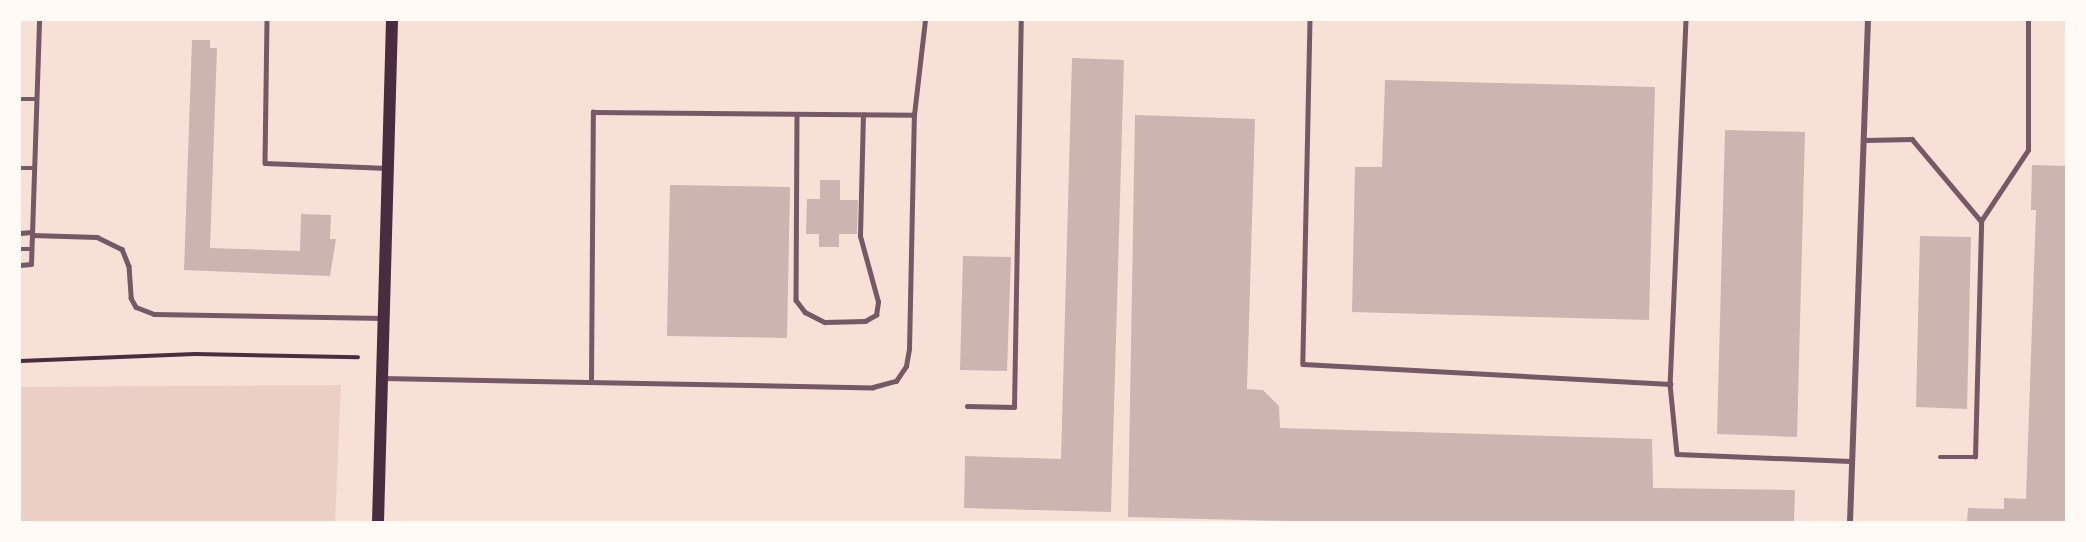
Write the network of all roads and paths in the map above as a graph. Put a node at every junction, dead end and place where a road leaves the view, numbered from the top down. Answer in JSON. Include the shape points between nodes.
{"nodes":[{"id":1,"x":39,"y":20,"type":"edge"},
{"id":2,"x":267,"y":20,"type":"edge"},
{"id":3,"x":392,"y":20,"type":"edge"},
{"id":4,"x":925,"y":20,"type":"edge"},
{"id":5,"x":1021,"y":20,"type":"edge"},
{"id":6,"x":1310,"y":20,"type":"edge"},
{"id":7,"x":1686,"y":20,"type":"edge"},
{"id":8,"x":1868,"y":20,"type":"edge"},
{"id":9,"x":2028,"y":20,"type":"edge"},
{"id":10,"x":20,"y":99,"type":"edge"},
{"id":11,"x":36,"y":99,"type":"junction"},
{"id":12,"x":797,"y":114,"type":"junction"},
{"id":13,"x":863,"y":115,"type":"junction"},
{"id":14,"x":914,"y":115,"type":"junction"},
{"id":15,"x":1866,"y":140,"type":"junction"},
{"id":16,"x":20,"y":168,"type":"edge"},
{"id":17,"x":34,"y":168,"type":"junction"},
{"id":18,"x":390,"y":168,"type":"junction"},
{"id":19,"x":1982,"y":221,"type":"junction"},
{"id":20,"x":20,"y":233,"type":"edge"},
{"id":21,"x":32,"y":234,"type":"junction"},
{"id":22,"x":20,"y":249,"type":"edge"},
{"id":23,"x":32,"y":249,"type":"junction"},
{"id":24,"x":20,"y":265,"type":"edge"},
{"id":25,"x":385,"y":318,"type":"junction"},
{"id":26,"x":384,"y":357,"type":"junction"},
{"id":27,"x":20,"y":361,"type":"edge"},
{"id":28,"x":383,"y":378,"type":"junction"},
{"id":29,"x":591,"y":381,"type":"junction"},
{"id":30,"x":1670,"y":384,"type":"junction"},
{"id":31,"x":967,"y":406,"type":"dead end"},
{"id":32,"x":1940,"y":457,"type":"dead end"},
{"id":33,"x":1850,"y":461,"type":"junction"},
{"id":34,"x":378,"y":522,"type":"edge"},
{"id":35,"x":1851,"y":522,"type":"edge"}],
"edges":[{"from":1,"to":11,"type":"lane"},
{"from":2,"to":18,"type":"lane","via":[[265,163]]},
{"from":3,"to":18,"type":"main road"},
{"from":4,"to":14,"type":"lane"},
{"from":5,"to":31,"type":"lane","via":[[1014,407]]},
{"from":6,"to":30,"type":"lane","via":[[1303,364]]},
{"from":7,"to":30,"type":"lane"},
{"from":8,"to":15,"type":"street"},
{"from":9,"to":19,"type":"lane","via":[[2028,150]]},
{"from":10,"to":11,"type":"lane"},
{"from":11,"to":17,"type":"lane"},
{"from":12,"to":13,"type":"lane"},
{"from":12,"to":13,"type":"lane","via":[[796,300],[805,312],[825,322],[865,321],[876,315],[878,302],[860,236]]},
{"from":12,"to":29,"type":"lane","via":[[593,112]]},
{"from":13,"to":14,"type":"lane"},
{"from":14,"to":29,"type":"lane","via":[[909,349],[906,366],[896,381],[873,387]]},
{"from":15,"to":19,"type":"lane","via":[[1912,139]]},
{"from":15,"to":33,"type":"street"},
{"from":16,"to":17,"type":"lane"},
{"from":17,"to":21,"type":"lane"},
{"from":18,"to":25,"type":"main road"},
{"from":19,"to":32,"type":"lane","via":[[1975,457]]},
{"from":20,"to":21,"type":"lane"},
{"from":21,"to":23,"type":"lane"},
{"from":21,"to":25,"type":"lane","via":[[97,237],[122,249],[129,266],[131,298],[136,307],[154,315]]},
{"from":22,"to":23,"type":"lane"},
{"from":23,"to":24,"type":"lane","via":[[31,264]]},
{"from":25,"to":26,"type":"main road"},
{"from":26,"to":27,"type":"path","via":[[195,354]]},
{"from":26,"to":28,"type":"main road"},
{"from":28,"to":29,"type":"lane"},
{"from":28,"to":34,"type":"main road"},
{"from":30,"to":33,"type":"lane","via":[[1677,454]]},
{"from":33,"to":35,"type":"street"}]}
